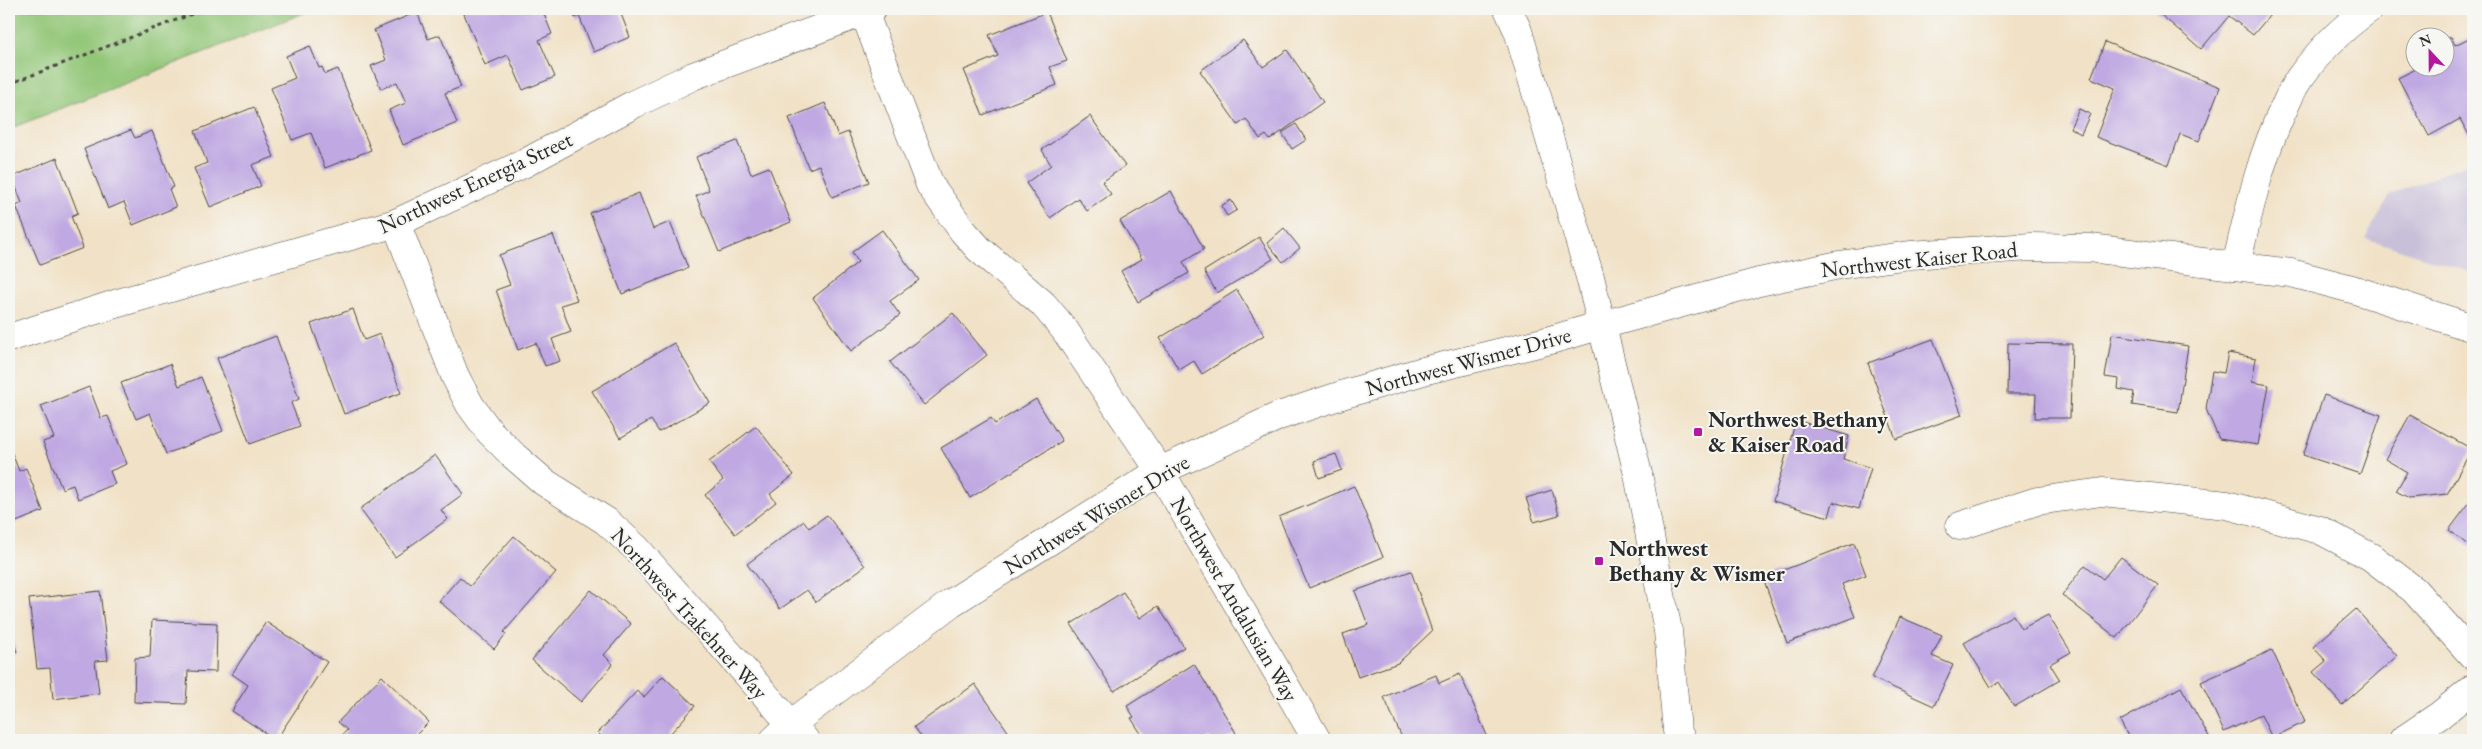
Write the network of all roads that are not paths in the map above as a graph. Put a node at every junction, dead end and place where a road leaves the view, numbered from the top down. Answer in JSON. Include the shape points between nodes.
{"nodes":[{"id":1,"x":1508,"y":9,"type":"edge"},
{"id":2,"x":2369,"y":9,"type":"edge"},
{"id":3,"x":868,"y":10,"type":"edge"},
{"id":4,"x":396,"y":223,"type":"junction"},
{"id":5,"x":2236,"y":266,"type":"junction"},
{"id":6,"x":1602,"y":324,"type":"junction"},
{"id":7,"x":2473,"y":328,"type":"edge"},
{"id":8,"x":9,"y":338,"type":"edge"},
{"id":9,"x":1160,"y":471,"type":"junction"},
{"id":10,"x":1960,"y":526,"type":"dead end"},
{"id":11,"x":2473,"y":656,"type":"edge"},
{"id":12,"x":2473,"y":688,"type":"edge"},
{"id":13,"x":790,"y":735,"type":"edge"},
{"id":14,"x":1678,"y":737,"type":"edge"},
{"id":15,"x":1317,"y":740,"type":"edge"},
{"id":16,"x":2403,"y":740,"type":"edge"}],
"edges":[{"from":1,"to":6,"type":"street","via":[[1518,31],[1553,146]]},
{"from":2,"to":5,"type":"street","via":[[2348,24],[2298,80],[2269,139]]},
{"from":3,"to":4,"type":"street","name":"Northwest Energia Street","via":[[693,76],[525,163]]},
{"from":3,"to":9,"type":"street","name":"Northwest Andalusian Way","via":[[930,185],[968,237],[1043,304],[1064,329]]},
{"from":4,"to":8,"type":"street","name":"Northwest Energia Street"},
{"from":4,"to":13,"type":"street","name":"Northwest Trakehner Way","via":[[455,376],[489,431],[544,482],[606,521],[637,549]]},
{"from":5,"to":6,"type":"street","name":"Northwest Kaiser Road","via":[[2090,248],[2031,247],[1910,255],[1839,265],[1759,282]]},
{"from":5,"to":7,"type":"street","name":"Northwest Kaiser Road","via":[[2291,273],[2352,288]]},
{"from":6,"to":9,"type":"street","name":"Northwest Wismer Drive","via":[[1336,397],[1279,416]]},
{"from":6,"to":14,"type":"street","via":[[1654,552],[1668,631]]},
{"from":9,"to":13,"type":"street","name":"Northwest Wismer Drive","via":[[951,603]]},
{"from":9,"to":15,"type":"street","name":"Northwest Andalusian Way"},
{"from":10,"to":11,"type":"street","via":[[2037,501],[2102,492],[2227,505],[2320,530],[2371,556],[2414,590]]},
{"from":12,"to":16,"type":"street"}]}
